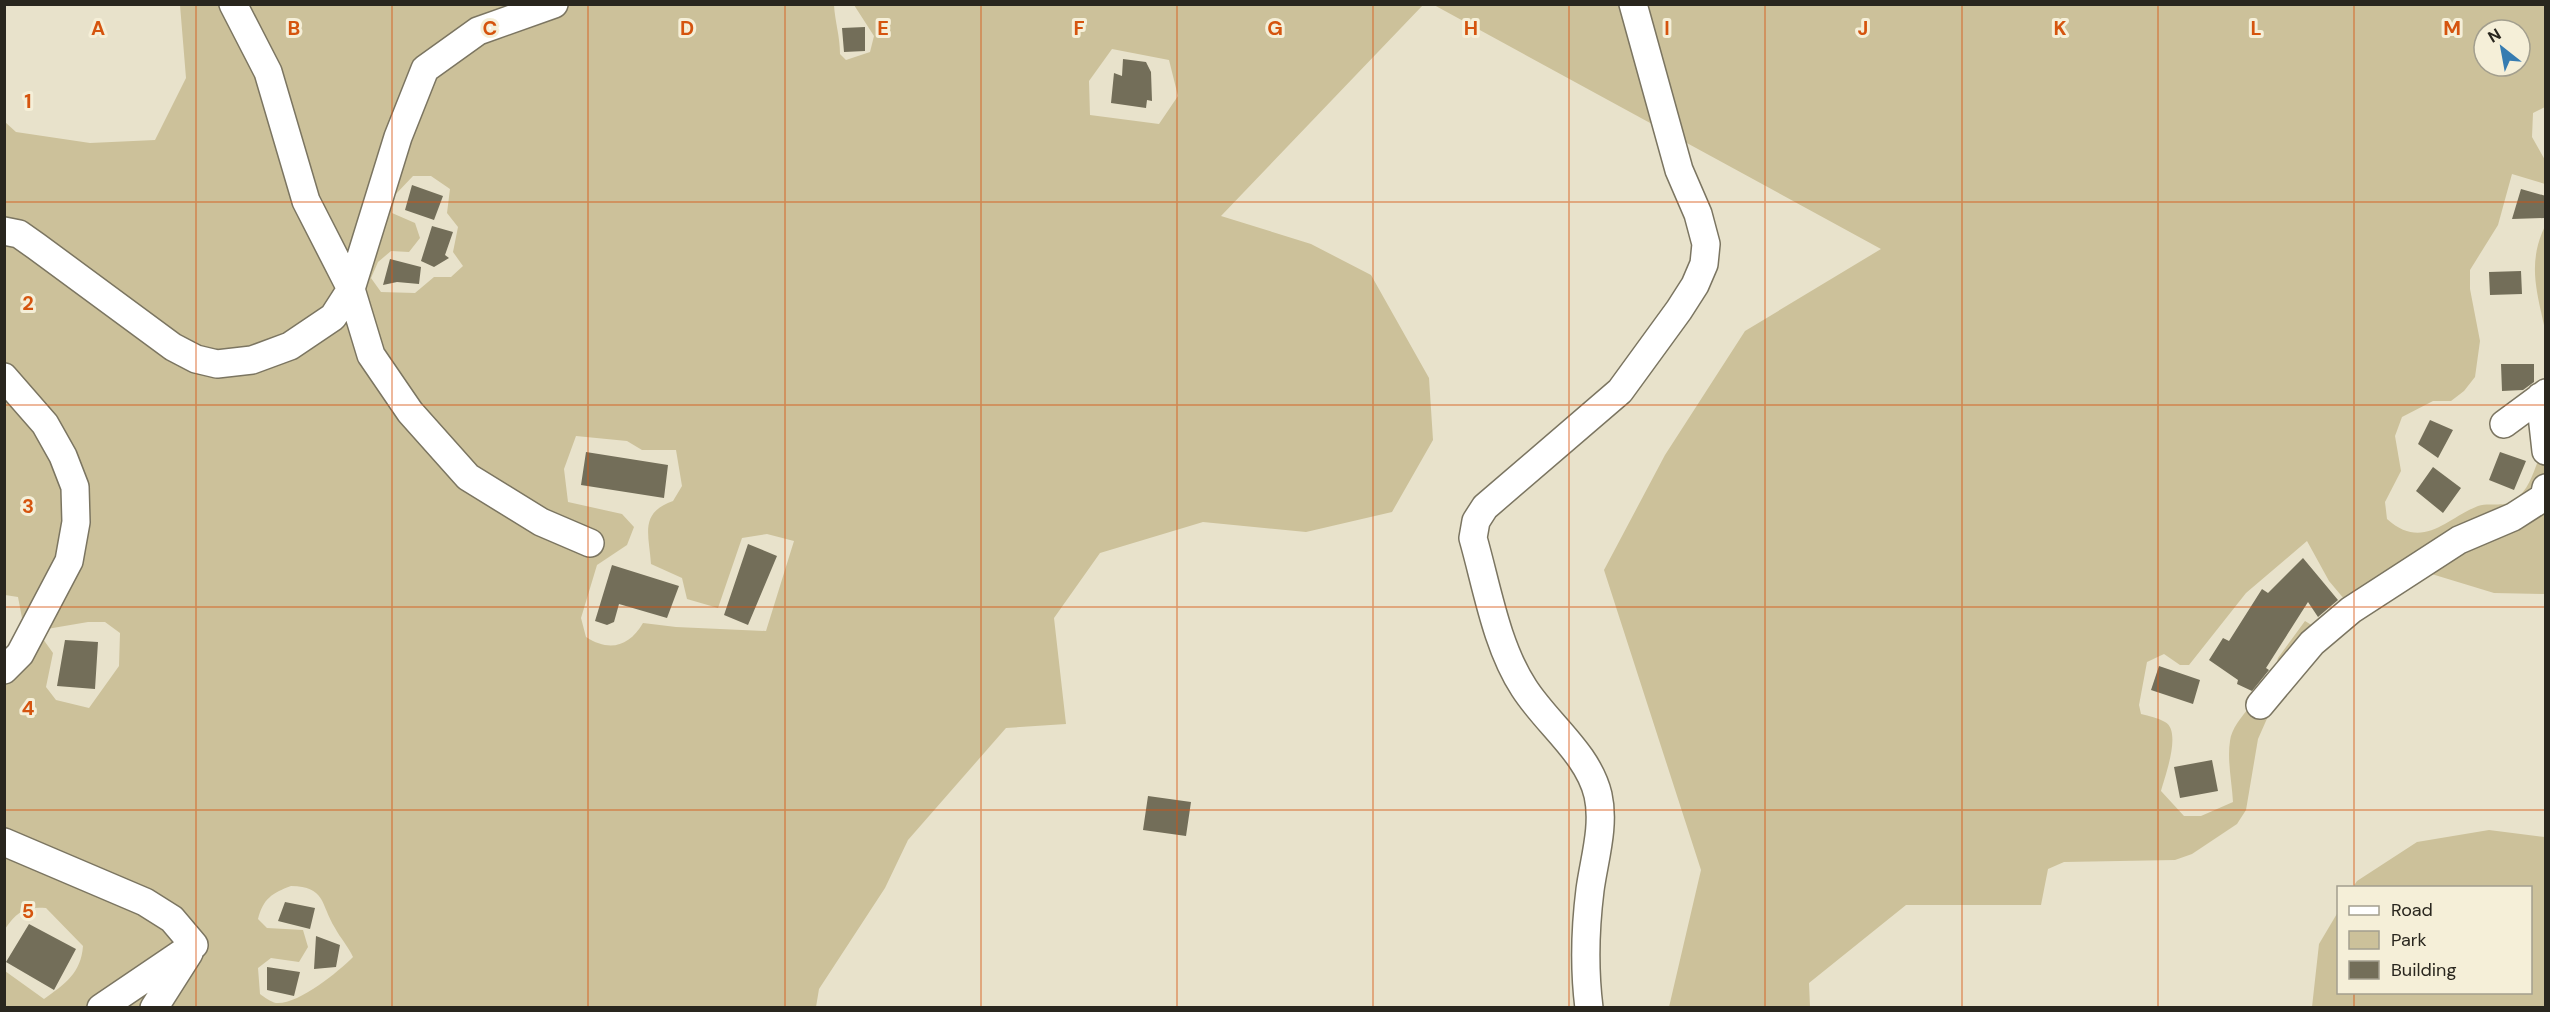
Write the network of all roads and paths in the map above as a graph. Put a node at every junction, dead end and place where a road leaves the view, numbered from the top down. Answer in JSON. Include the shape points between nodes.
{"nodes":[{"id":1,"x":233,"y":4,"type":"edge"},
{"id":2,"x":554,"y":4,"type":"edge"},
{"id":3,"x":1634,"y":4,"type":"edge"},
{"id":4,"x":4,"y":231,"type":"edge"},
{"id":5,"x":351,"y":289,"type":"junction"},
{"id":6,"x":4,"y":377,"type":"edge"},
{"id":7,"x":2543,"y":395,"type":"edge"},
{"id":8,"x":2504,"y":424,"type":"dead end"},
{"id":9,"x":2546,"y":451,"type":"edge"},
{"id":10,"x":2546,"y":488,"type":"edge"},
{"id":11,"x":590,"y":543,"type":"dead end"},
{"id":12,"x":4,"y":670,"type":"edge"},
{"id":13,"x":2260,"y":705,"type":"dead end"},
{"id":14,"x":4,"y":842,"type":"edge"},
{"id":15,"x":194,"y":945,"type":"junction"},
{"id":16,"x":1588,"y":1007,"type":"edge"},
{"id":17,"x":101,"y":1008,"type":"edge"},
{"id":18,"x":154,"y":1008,"type":"edge"}],
"edges":[{"from":1,"to":5,"type":"street","via":[[268,72],[306,201]]},
{"from":2,"to":5,"type":"street","via":[[478,31],[424,69],[398,137]]},
{"from":3,"to":16,"type":"street","via":[[1679,170],[1698,214],[1706,244],[1704,264],[1679,310],[1620,391],[1485,507],[1476,521],[1473,538],[1511,663],[1533,701],[1586,766],[1599,797],[1600,826],[1585,935]]},
{"from":4,"to":5,"type":"street","via":[[19,234],[173,347],[196,360],[217,364],[252,360],[290,346],[333,317]]},
{"from":5,"to":11,"type":"street","via":[[371,355],[410,412],[468,477],[541,522]]},
{"from":6,"to":12,"type":"street","via":[[45,423],[63,456],[75,487],[76,522],[69,561],[20,654]]},
{"from":7,"to":8,"type":"street"},
{"from":7,"to":9,"type":"street"},
{"from":10,"to":13,"type":"street","via":[[2544,497],[2513,518],[2459,540],[2351,610],[2312,643]]},
{"from":14,"to":15,"type":"street","via":[[146,902],[172,919]]},
{"from":15,"to":17,"type":"street"},
{"from":15,"to":18,"type":"street"}]}
